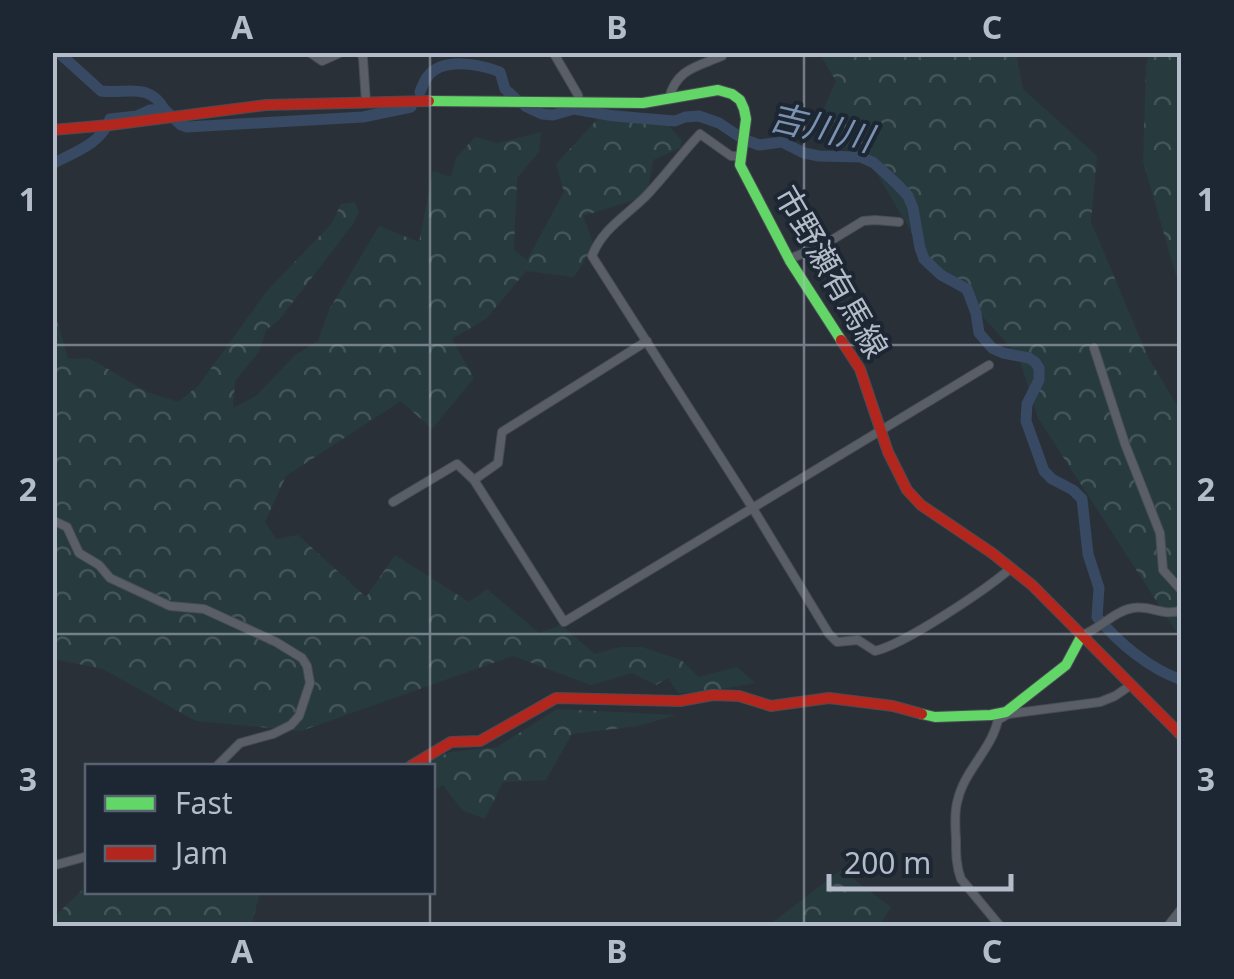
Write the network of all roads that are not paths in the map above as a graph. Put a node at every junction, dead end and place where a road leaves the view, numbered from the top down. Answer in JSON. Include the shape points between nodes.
{"nodes":[{"id":1,"x":309,"y":52,"type":"edge"},
{"id":2,"x":342,"y":52,"type":"edge"},
{"id":3,"x":361,"y":52,"type":"edge"},
{"id":4,"x":553,"y":52,"type":"edge"},
{"id":5,"x":724,"y":52,"type":"edge"},
{"id":6,"x":670,"y":98,"type":"junction"},
{"id":7,"x":366,"y":102,"type":"junction"},
{"id":8,"x":579,"y":102,"type":"junction"},
{"id":9,"x":52,"y":130,"type":"edge"},
{"id":10,"x":740,"y":154,"type":"junction"},
{"id":11,"x":899,"y":222,"type":"dead end"},
{"id":12,"x":788,"y":258,"type":"junction"},
{"id":13,"x":647,"y":341,"type":"junction"},
{"id":14,"x":1094,"y":348,"type":"dead end"},
{"id":15,"x":989,"y":364,"type":"dead end"},
{"id":16,"x":881,"y":428,"type":"junction"},
{"id":17,"x":474,"y":480,"type":"junction"},
{"id":18,"x":392,"y":502,"type":"dead end"},
{"id":19,"x":752,"y":507,"type":"junction"},
{"id":20,"x":52,"y":520,"type":"edge"},
{"id":21,"x":1011,"y":568,"type":"junction"},
{"id":22,"x":1182,"y":591,"type":"edge"},
{"id":23,"x":1182,"y":610,"type":"edge"},
{"id":24,"x":1085,"y":634,"type":"junction"},
{"id":25,"x":1132,"y":686,"type":"junction"},
{"id":26,"x":1007,"y":713,"type":"junction"},
{"id":27,"x":1182,"y":736,"type":"edge"},
{"id":28,"x":219,"y":764,"type":"edge"},
{"id":29,"x":415,"y":764,"type":"edge"},
{"id":30,"x":85,"y":857,"type":"edge"},
{"id":31,"x":52,"y":866,"type":"edge"},
{"id":32,"x":1182,"y":908,"type":"edge"},
{"id":33,"x":1000,"y":926,"type":"edge"},
{"id":34,"x":1168,"y":926,"type":"edge"}],
"edges":[{"from":1,"to":2,"type":"street","via":[[322,62]]},
{"from":3,"to":7,"type":"street"},
{"from":4,"to":8,"type":"street"},
{"from":5,"to":6,"type":"street","via":[[682,74]]},
{"from":6,"to":8,"type":"main road"},
{"from":6,"to":10,"type":"main road","via":[[730,92],[746,112]]},
{"from":7,"to":8,"type":"main road"},
{"from":7,"to":9,"type":"main road","via":[[266,105]]},
{"from":10,"to":12,"type":"main road","name":"市野瀬有馬線"},
{"from":10,"to":13,"type":"street","via":[[731,156],[700,134],[598,241],[592,256]]},
{"from":11,"to":12,"type":"street","via":[[863,222]]},
{"from":12,"to":16,"type":"main road","name":"市野瀬有馬線","via":[[860,368]]},
{"from":13,"to":17,"type":"street","via":[[502,432],[498,463]]},
{"from":13,"to":19,"type":"street"},
{"from":14,"to":22,"type":"street","via":[[1160,533],[1164,570]]},
{"from":15,"to":16,"type":"street"},
{"from":16,"to":19,"type":"street"},
{"from":16,"to":21,"type":"main road","name":"市野瀬有馬線","via":[[898,474],[920,505]]},
{"from":17,"to":18,"type":"street","via":[[456,464]]},
{"from":17,"to":19,"type":"street","via":[[564,622]]},
{"from":19,"to":21,"type":"street","via":[[837,642],[858,640],[883,649]]},
{"from":20,"to":28,"type":"street","via":[[67,527],[79,554],[110,578],[170,606],[204,608],[302,658],[310,683],[299,716],[274,734],[240,743]]},
{"from":21,"to":24,"type":"main road","name":"市野瀬有馬線"},
{"from":23,"to":24,"type":"street","via":[[1134,608]]},
{"from":24,"to":25,"type":"main road","name":"市野瀬有馬線"},
{"from":24,"to":26,"type":"main road","via":[[1066,664]]},
{"from":25,"to":26,"type":"street","via":[[1100,702]]},
{"from":25,"to":27,"type":"main road","name":"市野瀬有馬線"},
{"from":26,"to":29,"type":"main road","via":[[935,717],[829,698],[771,706],[714,695],[680,701],[556,698],[480,741],[451,742]]},
{"from":26,"to":33,"type":"street","via":[[960,792],[955,827],[961,879]]},
{"from":30,"to":31,"type":"street"},
{"from":32,"to":34,"type":"street"}]}
